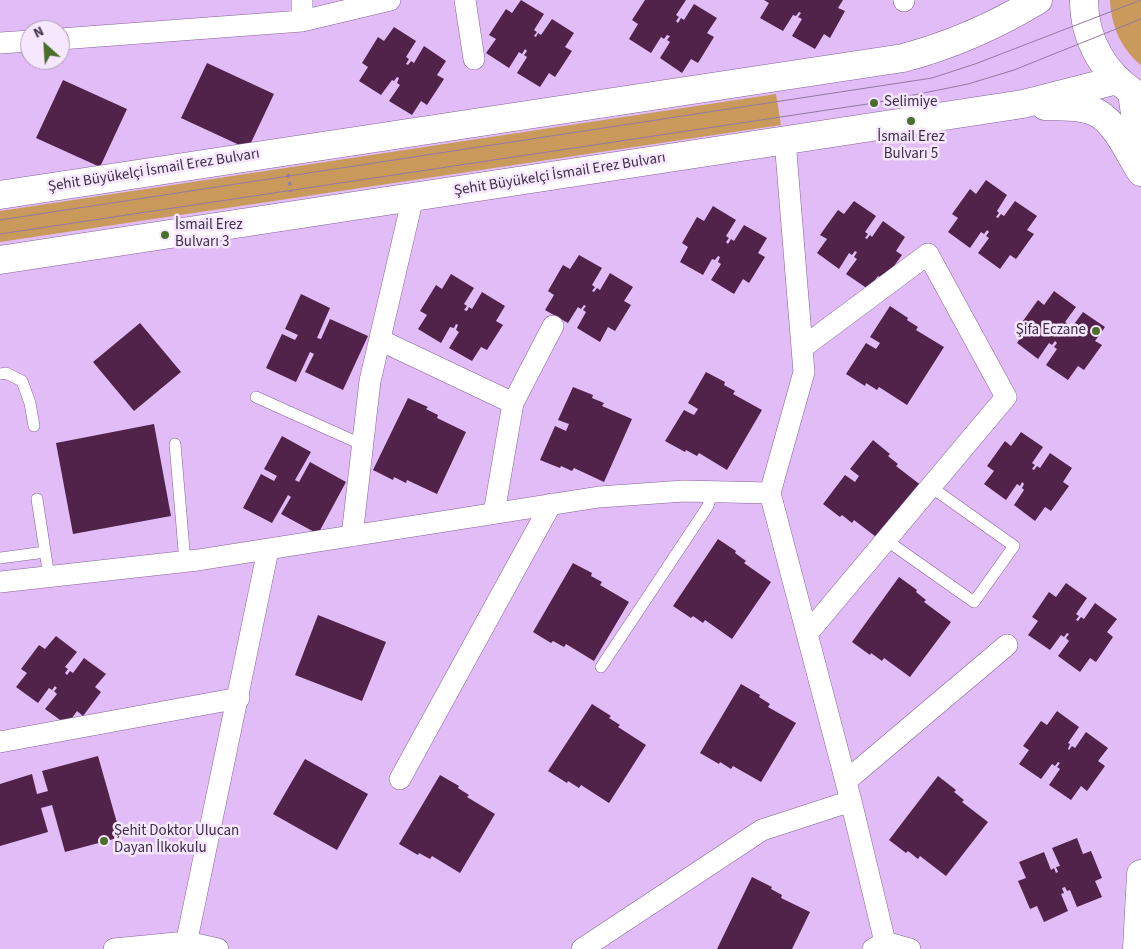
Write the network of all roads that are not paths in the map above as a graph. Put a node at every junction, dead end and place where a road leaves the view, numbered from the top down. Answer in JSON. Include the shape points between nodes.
{"nodes":[{"id":1,"x":390,"y":0,"type":"edge"},
{"id":2,"x":465,"y":0,"type":"edge"},
{"id":3,"x":1038,"y":0,"type":"edge"},
{"id":4,"x":1084,"y":0,"type":"edge"},
{"id":5,"x":302,"y":10,"type":"edge"},
{"id":6,"x":70,"y":38,"type":"edge"},
{"id":7,"x":20,"y":42,"type":"edge"},
{"id":8,"x":0,"y":43,"type":"edge"},
{"id":9,"x":474,"y":59,"type":"dead end"},
{"id":10,"x":1130,"y":90,"type":"edge"},
{"id":11,"x":1024,"y":104,"type":"junction"},
{"id":12,"x":785,"y":140,"type":"junction"},
{"id":13,"x":1141,"y":159,"type":"edge"},
{"id":14,"x":1141,"y":172,"type":"edge"},
{"id":15,"x":0,"y":195,"type":"edge"},
{"id":16,"x":413,"y":197,"type":"junction"},
{"id":17,"x":0,"y":260,"type":"edge"},
{"id":18,"x":552,"y":326,"type":"dead end"},
{"id":19,"x":380,"y":340,"type":"junction"},
{"id":20,"x":802,"y":348,"type":"junction"},
{"id":21,"x":0,"y":374,"type":"edge"},
{"id":22,"x":256,"y":397,"type":"dead end"},
{"id":23,"x":513,"y":404,"type":"junction"},
{"id":24,"x":34,"y":426,"type":"dead end"},
{"id":25,"x":175,"y":444,"type":"dead end"},
{"id":26,"x":363,"y":445,"type":"junction"},
{"id":27,"x":931,"y":487,"type":"junction"},
{"id":28,"x":712,"y":491,"type":"junction"},
{"id":29,"x":770,"y":493,"type":"junction"},
{"id":30,"x":37,"y":499,"type":"dead end"},
{"id":31,"x":551,"y":504,"type":"junction"},
{"id":32,"x":494,"y":513,"type":"junction"},
{"id":33,"x":352,"y":536,"type":"junction"},
{"id":34,"x":886,"y":540,"type":"junction"},
{"id":35,"x":268,"y":550,"type":"junction"},
{"id":36,"x":45,"y":552,"type":"junction"},
{"id":37,"x":0,"y":558,"type":"edge"},
{"id":38,"x":185,"y":562,"type":"junction"},
{"id":39,"x":49,"y":577,"type":"junction"},
{"id":40,"x":0,"y":582,"type":"edge"},
{"id":41,"x":807,"y":634,"type":"junction"},
{"id":42,"x":1007,"y":645,"type":"dead end"},
{"id":43,"x":602,"y":667,"type":"dead end"},
{"id":44,"x":239,"y":698,"type":"junction"},
{"id":45,"x":0,"y":742,"type":"edge"},
{"id":46,"x":400,"y":779,"type":"dead end"},
{"id":47,"x":848,"y":791,"type":"junction"},
{"id":48,"x":1141,"y":874,"type":"edge"},
{"id":49,"x":186,"y":945,"type":"edge"},
{"id":50,"x":879,"y":945,"type":"edge"},
{"id":51,"x":114,"y":949,"type":"edge"},
{"id":52,"x":218,"y":949,"type":"edge"},
{"id":53,"x":582,"y":949,"type":"edge"},
{"id":54,"x":910,"y":949,"type":"edge"},
{"id":55,"x":1137,"y":949,"type":"edge"}],
"edges":[{"from":1,"to":5,"type":"street"},
{"from":2,"to":9,"type":"street"},
{"from":3,"to":15,"type":"main road","name":"Şehit Büyükelçi İsmail Erez Bulvarı","via":[[980,32],[904,58]]},
{"from":4,"to":10,"type":"main road","via":[[1088,31],[1095,49]]},
{"from":5,"to":6,"type":"street"},
{"from":7,"to":8,"type":"street"},
{"from":10,"to":11,"type":"main road","name":"Şehit Büyükelçi İsmail Erez Bulvarı"},
{"from":10,"to":13,"type":"main road"},
{"from":11,"to":12,"type":"main road","name":"Şehit Büyükelçi İsmail Erez Bulvarı"},
{"from":11,"to":14,"type":"main road","via":[[1080,108],[1099,114],[1112,126]]},
{"from":12,"to":16,"type":"main road","name":"Şehit Büyükelçi İsmail Erez Bulvarı"},
{"from":12,"to":20,"type":"street"},
{"from":16,"to":17,"type":"main road","name":"Şehit Büyükelçi İsmail Erez Bulvarı"},
{"from":16,"to":19,"type":"street"},
{"from":18,"to":23,"type":"street"},
{"from":19,"to":23,"type":"street"},
{"from":19,"to":26,"type":"street","via":[[370,381]]},
{"from":20,"to":27,"type":"street","via":[[928,254],[1006,397]]},
{"from":20,"to":29,"type":"street","via":[[804,372]]},
{"from":21,"to":24,"type":"lane","via":[[6,373],[22,381]]},
{"from":22,"to":26,"type":"lane"},
{"from":23,"to":32,"type":"street"},
{"from":25,"to":38,"type":"lane"},
{"from":26,"to":33,"type":"street"},
{"from":27,"to":34,"type":"street"},
{"from":27,"to":34,"type":"lane","via":[[1014,546],[974,602]]},
{"from":28,"to":29,"type":"street"},
{"from":28,"to":31,"type":"street","via":[[641,493]]},
{"from":28,"to":43,"type":"lane","via":[[708,506]]},
{"from":29,"to":41,"type":"street"},
{"from":30,"to":36,"type":"lane"},
{"from":31,"to":32,"type":"street"},
{"from":31,"to":46,"type":"street"},
{"from":32,"to":33,"type":"street"},
{"from":33,"to":35,"type":"street"},
{"from":34,"to":41,"type":"street"},
{"from":35,"to":38,"type":"street"},
{"from":35,"to":44,"type":"street"},
{"from":36,"to":37,"type":"lane"},
{"from":36,"to":39,"type":"lane"},
{"from":38,"to":39,"type":"street"},
{"from":39,"to":40,"type":"street"},
{"from":41,"to":47,"type":"street"},
{"from":42,"to":47,"type":"street"},
{"from":44,"to":45,"type":"street"},
{"from":44,"to":49,"type":"street"},
{"from":47,"to":50,"type":"street"},
{"from":47,"to":53,"type":"street","via":[[762,830]]},
{"from":48,"to":55,"type":"main road"},
{"from":49,"to":51,"type":"street"},
{"from":49,"to":52,"type":"street"},
{"from":50,"to":54,"type":"street"}]}
